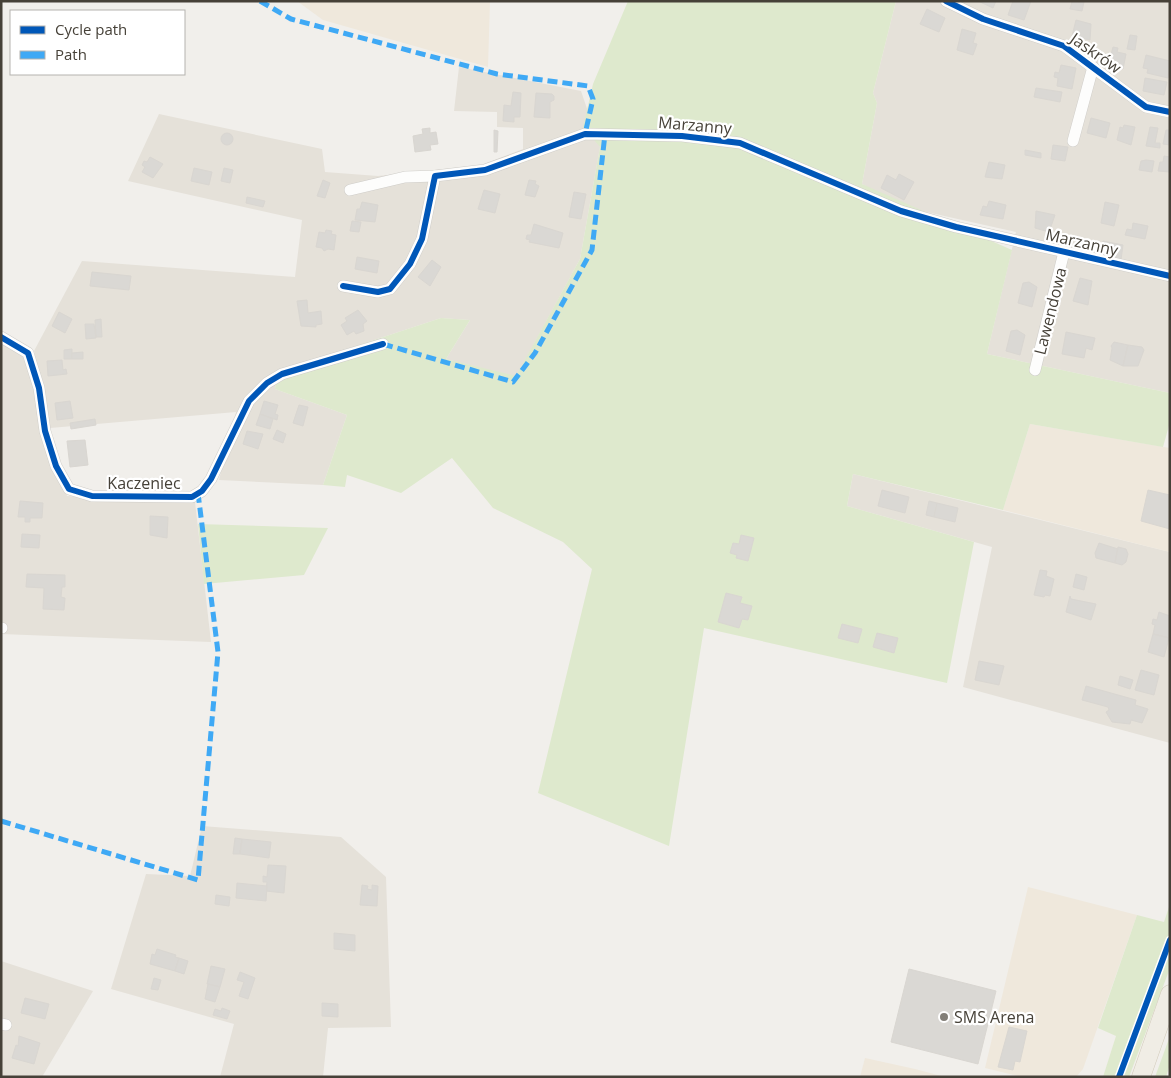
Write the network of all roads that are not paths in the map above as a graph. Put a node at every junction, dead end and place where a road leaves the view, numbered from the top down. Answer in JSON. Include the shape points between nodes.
{"nodes":[{"id":1,"x":946,"y":1,"type":"edge"},
{"id":2,"x":1093,"y":67,"type":"junction"},
{"id":3,"x":1170,"y":112,"type":"edge"},
{"id":4,"x":1073,"y":141,"type":"dead end"},
{"id":5,"x":435,"y":176,"type":"junction"},
{"id":6,"x":350,"y":190,"type":"dead end"},
{"id":7,"x":1064,"y":252,"type":"junction"},
{"id":8,"x":1170,"y":276,"type":"edge"},
{"id":9,"x":344,"y":286,"type":"dead end"},
{"id":10,"x":1,"y":337,"type":"edge"},
{"id":11,"x":383,"y":344,"type":"dead end"},
{"id":12,"x":1035,"y":370,"type":"dead end"},
{"id":13,"x":1170,"y":994,"type":"edge"},
{"id":14,"x":1141,"y":1077,"type":"edge"}],
"edges":[{"from":1,"to":2,"type":"street","name":"Jaskrów","via":[[983,19],[1064,46]]},
{"from":2,"to":3,"type":"street","name":"Jaskrów","via":[[1146,107]]},
{"from":2,"to":4,"type":"street","name":"Jaskrów"},
{"from":5,"to":6,"type":"street","name":"Marzanny","via":[[405,177]]},
{"from":5,"to":7,"type":"street","name":"Marzanny","via":[[485,170],[585,134],[682,136],[740,143],[901,211]]},
{"from":5,"to":9,"type":"street","via":[[422,239],[410,264],[390,289],[378,292]]},
{"from":7,"to":8,"type":"street","name":"Marzanny"},
{"from":7,"to":12,"type":"street","name":"Lawendowa"},
{"from":10,"to":11,"type":"street","name":"Kaczeniec","via":[[28,353],[39,388],[45,430],[56,466],[69,489],[92,496],[135,497],[192,497],[202,492],[249,401],[267,384],[282,374]]},
{"from":13,"to":14,"type":"main road"}]}
